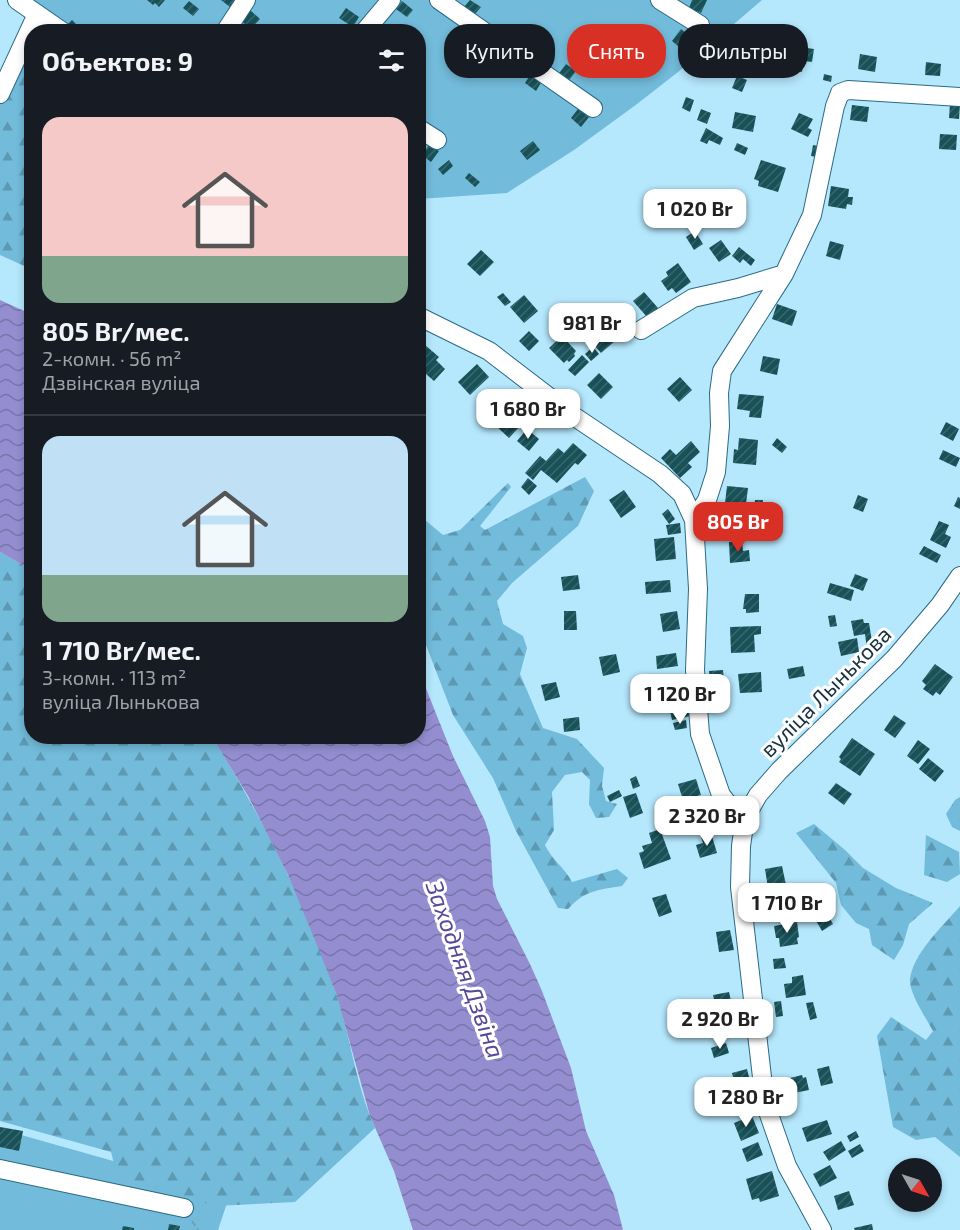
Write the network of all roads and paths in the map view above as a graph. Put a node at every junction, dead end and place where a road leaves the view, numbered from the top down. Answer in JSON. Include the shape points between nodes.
{"nodes":[{"id":1,"x":17,"y":0,"type":"edge"},
{"id":2,"x":246,"y":0,"type":"edge"},
{"id":3,"x":391,"y":0,"type":"edge"},
{"id":4,"x":439,"y":0,"type":"edge"},
{"id":5,"x":660,"y":0,"type":"edge"},
{"id":6,"x":37,"y":14,"type":"junction"},
{"id":7,"x":32,"y":24,"type":"edge"},
{"id":8,"x":51,"y":24,"type":"edge"},
{"id":9,"x":230,"y":24,"type":"edge"},
{"id":10,"x":371,"y":24,"type":"edge"},
{"id":11,"x":698,"y":24,"type":"edge"},
{"id":12,"x":24,"y":42,"type":"edge"},
{"id":13,"x":0,"y":94,"type":"edge"},
{"id":14,"x":960,"y":97,"type":"edge"},
{"id":15,"x":593,"y":108,"type":"dead end"},
{"id":16,"x":426,"y":133,"type":"edge"},
{"id":17,"x":437,"y":140,"type":"dead end"},
{"id":18,"x":784,"y":274,"type":"junction"},
{"id":19,"x":426,"y":320,"type":"edge"},
{"id":20,"x":641,"y":330,"type":"dead end"},
{"id":21,"x":694,"y":520,"type":"junction"},
{"id":22,"x":960,"y":576,"type":"edge"},
{"id":23,"x":745,"y":818,"type":"junction"},
{"id":24,"x":0,"y":1169,"type":"edge"},
{"id":25,"x":184,"y":1208,"type":"dead end"},
{"id":26,"x":822,"y":1230,"type":"edge"}],
"edges":[{"from":1,"to":6,"type":"street"},
{"from":2,"to":9,"type":"street"},
{"from":3,"to":10,"type":"street"},
{"from":4,"to":15,"type":"street"},
{"from":5,"to":11,"type":"street"},
{"from":6,"to":7,"type":"street"},
{"from":6,"to":8,"type":"street"},
{"from":12,"to":13,"type":"street"},
{"from":14,"to":18,"type":"street","via":[[848,90],[840,93],[812,214]]},
{"from":16,"to":17,"type":"street"},
{"from":18,"to":20,"type":"street","via":[[693,298]]},
{"from":18,"to":21,"type":"street","via":[[722,371],[716,472],[707,500]]},
{"from":19,"to":21,"type":"street","via":[[489,351],[575,417],[660,474],[682,494]]},
{"from":21,"to":23,"type":"street","via":[[698,589],[695,670],[700,734],[721,795]]},
{"from":22,"to":23,"type":"street","name":"вуліца Лынькова","via":[[894,659],[779,771]]},
{"from":23,"to":26,"type":"street","name":"вуліца Лынькова","via":[[740,887],[765,1103],[787,1166]]},
{"from":24,"to":25,"type":"street"}]}
